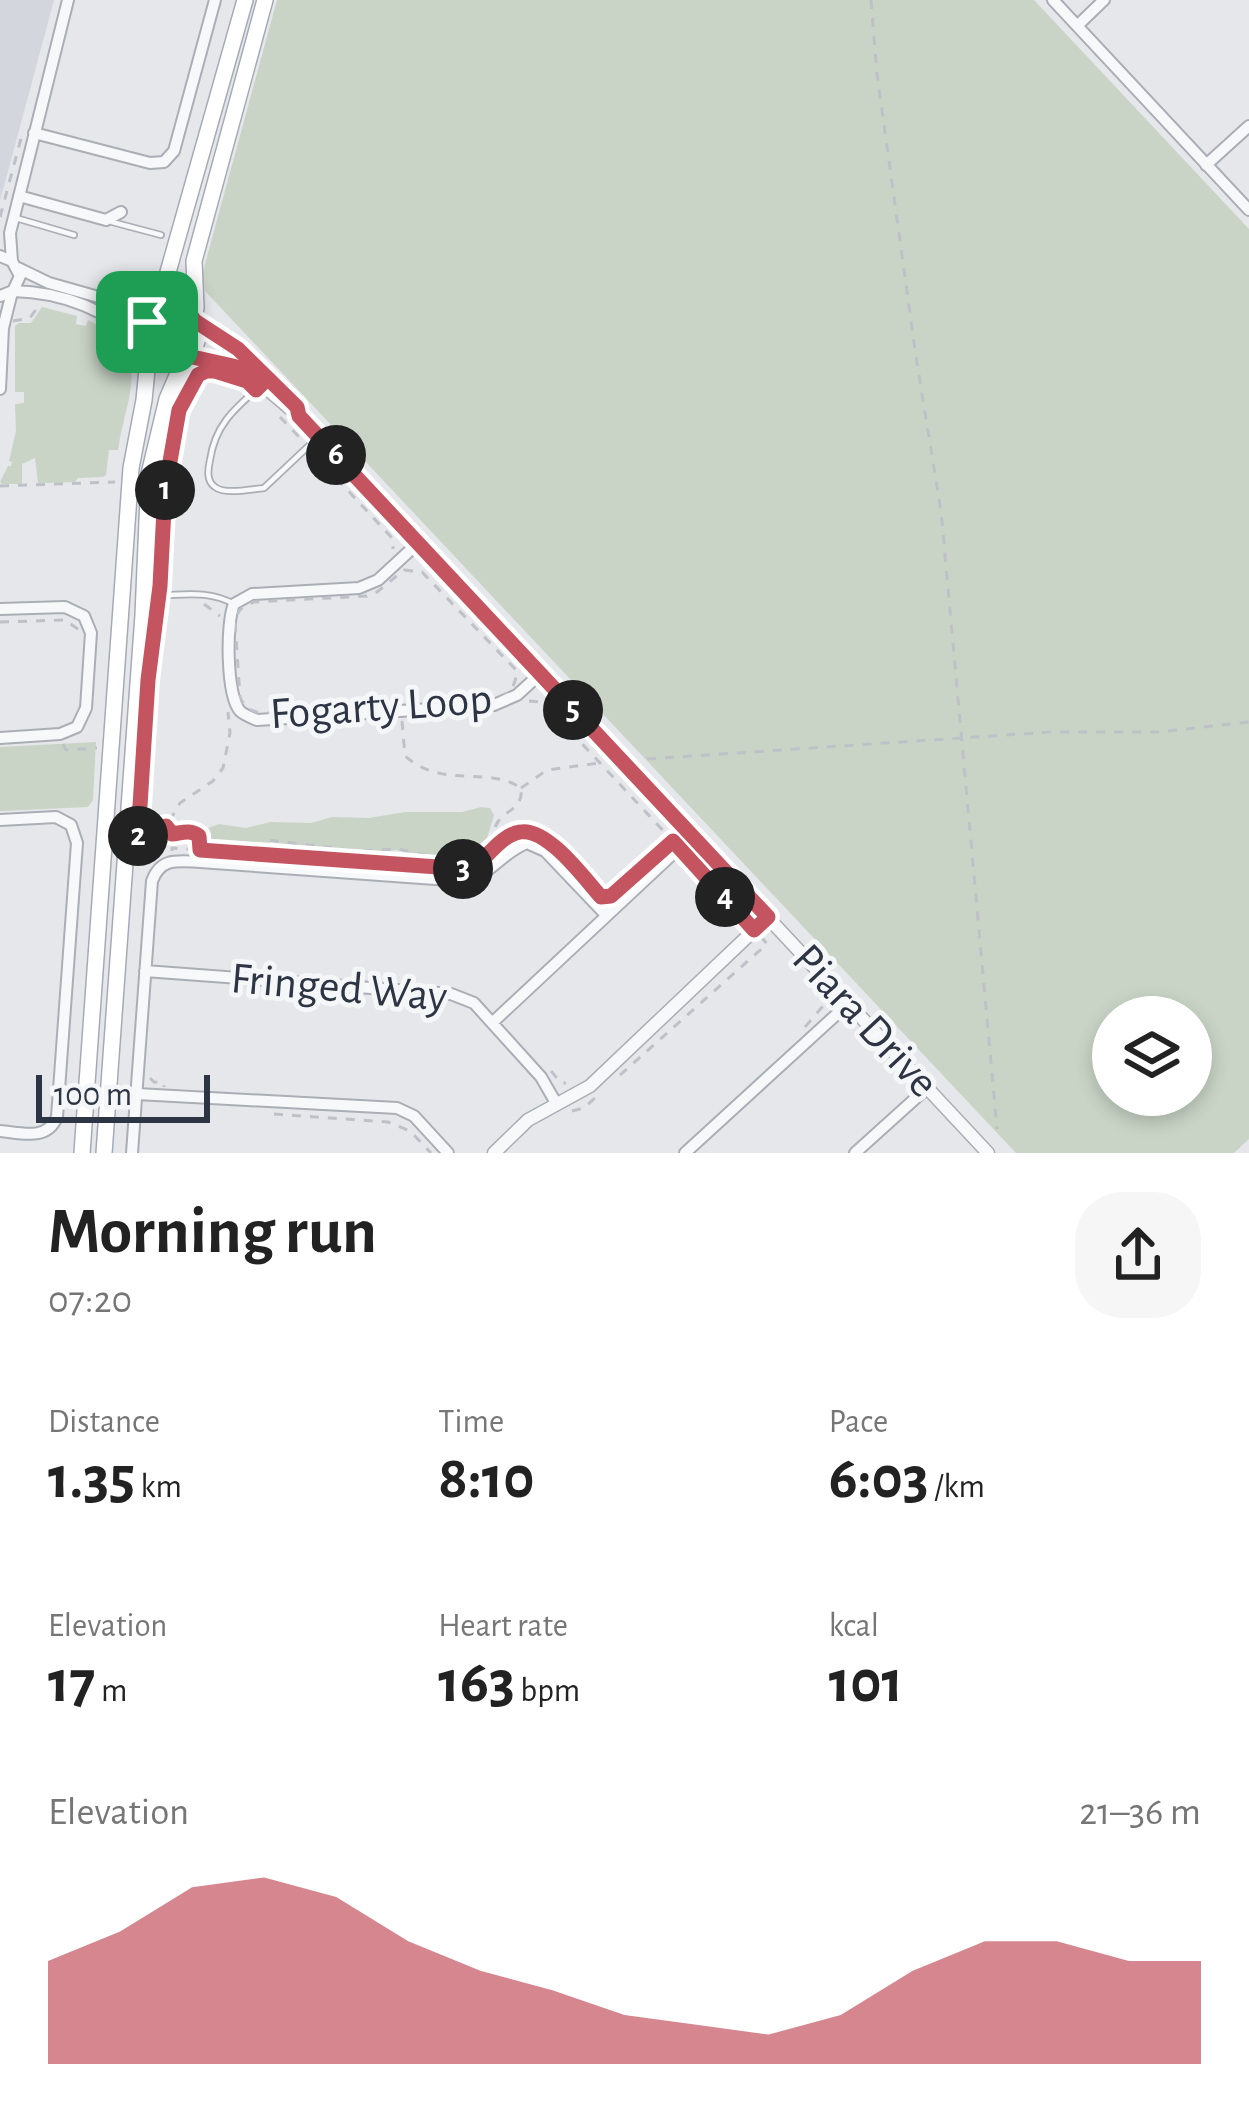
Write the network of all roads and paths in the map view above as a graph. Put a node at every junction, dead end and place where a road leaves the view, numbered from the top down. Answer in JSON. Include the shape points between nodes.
{"nodes":[{"id":1,"x":68,"y":0,"type":"edge"},
{"id":2,"x":215,"y":0,"type":"edge"},
{"id":3,"x":245,"y":0,"type":"edge"},
{"id":4,"x":265,"y":0,"type":"edge"},
{"id":5,"x":871,"y":0,"type":"edge"},
{"id":6,"x":1053,"y":0,"type":"edge"},
{"id":7,"x":1104,"y":0,"type":"edge"},
{"id":8,"x":1077,"y":26,"type":"junction"},
{"id":9,"x":1249,"y":126,"type":"edge"},
{"id":10,"x":34,"y":133,"type":"junction"},
{"id":11,"x":1206,"y":165,"type":"junction"},
{"id":12,"x":19,"y":196,"type":"junction"},
{"id":13,"x":1249,"y":210,"type":"edge"},
{"id":14,"x":121,"y":212,"type":"dead end"},
{"id":15,"x":14,"y":218,"type":"junction"},
{"id":16,"x":106,"y":220,"type":"junction"},
{"id":17,"x":74,"y":235,"type":"dead end"},
{"id":18,"x":161,"y":235,"type":"dead end"},
{"id":19,"x":8,"y":258,"type":"edge"},
{"id":20,"x":8,"y":293,"type":"edge"},
{"id":21,"x":39,"y":304,"type":"dead end"},
{"id":22,"x":156,"y":312,"type":"junction"},
{"id":23,"x":194,"y":320,"type":"junction"},
{"id":24,"x":12,"y":321,"type":"dead end"},
{"id":25,"x":148,"y":348,"type":"junction"},
{"id":26,"x":186,"y":357,"type":"junction"},
{"id":27,"x":215,"y":371,"type":"dead end"},
{"id":28,"x":259,"y":387,"type":"junction"},
{"id":29,"x":0,"y":388,"type":"edge"},
{"id":30,"x":299,"y":416,"type":"junction"},
{"id":31,"x":313,"y":442,"type":"junction"},
{"id":32,"x":117,"y":482,"type":"dead end"},
{"id":33,"x":0,"y":486,"type":"edge"},
{"id":34,"x":417,"y":544,"type":"junction"},
{"id":35,"x":402,"y":566,"type":"junction"},
{"id":36,"x":192,"y":594,"type":"junction"},
{"id":37,"x":170,"y":595,"type":"dead end"},
{"id":38,"x":234,"y":604,"type":"junction"},
{"id":39,"x":157,"y":605,"type":"dead end"},
{"id":40,"x":0,"y":610,"type":"edge"},
{"id":41,"x":0,"y":622,"type":"edge"},
{"id":42,"x":223,"y":628,"type":"dead end"},
{"id":43,"x":81,"y":632,"type":"dead end"},
{"id":44,"x":539,"y":674,"type":"junction"},
{"id":45,"x":517,"y":690,"type":"junction"},
{"id":46,"x":401,"y":708,"type":"junction"},
{"id":47,"x":228,"y":712,"type":"dead end"},
{"id":48,"x":1249,"y":722,"type":"edge"},
{"id":49,"x":62,"y":734,"type":"junction"},
{"id":50,"x":964,"y":737,"type":"junction"},
{"id":51,"x":0,"y":738,"type":"edge"},
{"id":52,"x":97,"y":748,"type":"dead end"},
{"id":53,"x":647,"y":759,"type":"dead end"},
{"id":54,"x":601,"y":762,"type":"junction"},
{"id":55,"x":521,"y":788,"type":"junction"},
{"id":56,"x":0,"y":820,"type":"edge"},
{"id":57,"x":166,"y":826,"type":"junction"},
{"id":58,"x":535,"y":834,"type":"dead end"},
{"id":59,"x":692,"y":836,"type":"junction"},
{"id":60,"x":138,"y":837,"type":"dead end"},
{"id":61,"x":497,"y":847,"type":"junction"},
{"id":62,"x":680,"y":848,"type":"junction"},
{"id":63,"x":172,"y":854,"type":"dead end"},
{"id":64,"x":262,"y":855,"type":"dead end"},
{"id":65,"x":487,"y":856,"type":"dead end"},
{"id":66,"x":466,"y":869,"type":"dead end"},
{"id":67,"x":606,"y":915,"type":"junction"},
{"id":68,"x":768,"y":917,"type":"junction"},
{"id":69,"x":754,"y":930,"type":"junction"},
{"id":70,"x":146,"y":971,"type":"junction"},
{"id":71,"x":849,"y":1003,"type":"junction"},
{"id":72,"x":492,"y":1023,"type":"junction"},
{"id":73,"x":545,"y":1065,"type":"dead end"},
{"id":74,"x":147,"y":1074,"type":"dead end"},
{"id":75,"x":620,"y":1075,"type":"dead end"},
{"id":76,"x":574,"y":1083,"type":"dead end"},
{"id":77,"x":164,"y":1088,"type":"dead end"},
{"id":78,"x":928,"y":1088,"type":"junction"},
{"id":79,"x":604,"y":1089,"type":"dead end"},
{"id":80,"x":136,"y":1094,"type":"junction"},
{"id":81,"x":561,"y":1108,"type":"junction"},
{"id":82,"x":275,"y":1114,"type":"dead end"},
{"id":83,"x":997,"y":1130,"type":"dead end"},
{"id":84,"x":0,"y":1131,"type":"edge"},
{"id":85,"x":498,"y":1152,"type":"edge"},
{"id":86,"x":82,"y":1153,"type":"edge"},
{"id":87,"x":104,"y":1153,"type":"edge"},
{"id":88,"x":132,"y":1153,"type":"edge"},
{"id":89,"x":431,"y":1153,"type":"edge"},
{"id":90,"x":448,"y":1153,"type":"edge"},
{"id":91,"x":685,"y":1153,"type":"edge"},
{"id":92,"x":855,"y":1153,"type":"edge"},
{"id":93,"x":988,"y":1153,"type":"edge"}],
"edges":[{"from":1,"to":10,"type":"street"},
{"from":2,"to":10,"type":"street","via":[[174,151],[164,162]]},
{"from":3,"to":22,"type":"main road"},
{"from":4,"to":23,"type":"main road","via":[[194,261]]},
{"from":5,"to":50,"type":"path"},
{"from":6,"to":8,"type":"street"},
{"from":7,"to":8,"type":"street"},
{"from":8,"to":11,"type":"street"},
{"from":9,"to":11,"type":"street"},
{"from":10,"to":12,"type":"street"},
{"from":11,"to":13,"type":"street"},
{"from":12,"to":15,"type":"street"},
{"from":12,"to":16,"type":"street"},
{"from":14,"to":16,"type":"street"},
{"from":15,"to":17,"type":"lane"},
{"from":15,"to":19,"type":"street"},
{"from":16,"to":18,"type":"lane"},
{"from":19,"to":20,"type":"street","via":[[19,280]]},
{"from":19,"to":22,"type":"street","via":[[49,284]]},
{"from":20,"to":25,"type":"street","via":[[88,305]]},
{"from":20,"to":29,"type":"street"},
{"from":21,"to":24,"type":"path","via":[[30,317]]},
{"from":22,"to":23,"type":"main road","via":[[174,308]]},
{"from":22,"to":25,"type":"main road","via":[[145,327]]},
{"from":23,"to":26,"type":"main road","via":[[198,338]]},
{"from":23,"to":30,"type":"street","name":"Piara Drive","via":[[257,364]]},
{"from":25,"to":26,"type":"main road","via":[[163,360]]},
{"from":25,"to":86,"type":"main road","via":[[131,468]]},
{"from":26,"to":28,"type":"street","name":"Piara Drive","via":[[233,366]]},
{"from":26,"to":87,"type":"main road","via":[[166,399],[149,474]]},
{"from":27,"to":39,"type":"path","via":[[198,375],[179,410]]},
{"from":28,"to":30,"type":"street","name":"Piara Drive"},
{"from":28,"to":31,"type":"path"},
{"from":28,"to":31,"type":"lane","via":[[215,434],[212,486],[264,488]]},
{"from":30,"to":31,"type":"street","name":"Piara Drive"},
{"from":31,"to":34,"type":"street","name":"Piara Drive"},
{"from":31,"to":35,"type":"path","via":[[392,539]]},
{"from":32,"to":33,"type":"path"},
{"from":34,"to":35,"type":"street"},
{"from":34,"to":44,"type":"street","name":"Piara Drive"},
{"from":35,"to":38,"type":"street","via":[[359,588],[252,594]]},
{"from":35,"to":45,"type":"path","via":[[422,572],[517,671]]},
{"from":35,"to":46,"type":"path","via":[[367,596],[254,602],[235,622],[240,697],[249,710]]},
{"from":36,"to":37,"type":"lane"},
{"from":36,"to":38,"type":"lane"},
{"from":36,"to":42,"type":"path"},
{"from":38,"to":46,"type":"street","name":"Fogarty Loop","via":[[232,696],[241,712],[256,720]]},
{"from":40,"to":49,"type":"street","via":[[65,607],[84,616],[91,633],[86,708],[77,727]]},
{"from":41,"to":43,"type":"path","via":[[65,620]]},
{"from":44,"to":45,"type":"street","name":"Fogarty Loop"},
{"from":44,"to":59,"type":"street","name":"Piara Drive"},
{"from":45,"to":46,"type":"path","via":[[499,700]]},
{"from":45,"to":46,"type":"street","name":"Fogarty Loop","via":[[494,705]]},
{"from":45,"to":54,"type":"path","via":[[543,702]]},
{"from":46,"to":55,"type":"path","via":[[405,755],[424,770]]},
{"from":47,"to":57,"type":"path","via":[[224,768],[180,803]]},
{"from":48,"to":50,"type":"path"},
{"from":49,"to":51,"type":"street"},
{"from":49,"to":52,"type":"path","via":[[66,750]]},
{"from":50,"to":53,"type":"path"},
{"from":50,"to":83,"type":"path"},
{"from":54,"to":55,"type":"path","via":[[547,770]]},
{"from":54,"to":62,"type":"path"},
{"from":55,"to":61,"type":"path","via":[[520,804],[496,825]]},
{"from":56,"to":84,"type":"street","via":[[59,818],[77,843],[57,1117],[44,1133]]},
{"from":57,"to":60,"type":"path"},
{"from":57,"to":63,"type":"path","via":[[200,841],[200,850]]},
{"from":58,"to":61,"type":"path","via":[[514,833]]},
{"from":59,"to":62,"type":"street"},
{"from":59,"to":68,"type":"street","name":"Piara Drive"},
{"from":61,"to":65,"type":"path"},
{"from":62,"to":67,"type":"street"},
{"from":62,"to":69,"type":"path"},
{"from":64,"to":66,"type":"path","via":[[268,840],[350,850],[348,862],[357,850],[469,851],[476,866]]},
{"from":67,"to":70,"type":"street","via":[[532,844],[463,881],[172,861],[152,881]]},
{"from":67,"to":72,"type":"street"},
{"from":68,"to":69,"type":"street"},
{"from":68,"to":71,"type":"street","name":"Piara Drive"},
{"from":69,"to":75,"type":"path","via":[[767,944]]},
{"from":69,"to":81,"type":"street"},
{"from":70,"to":72,"type":"street","name":"Fringed Way","via":[[451,994]]},
{"from":70,"to":80,"type":"street"},
{"from":71,"to":78,"type":"street","name":"Piara Drive"},
{"from":71,"to":91,"type":"street"},
{"from":72,"to":81,"type":"street","name":"Fringed Way"},
{"from":73,"to":76,"type":"path","via":[[561,1083]]},
{"from":74,"to":77,"type":"path"},
{"from":78,"to":92,"type":"street"},
{"from":78,"to":93,"type":"street","name":"Piara Drive"},
{"from":79,"to":81,"type":"path","via":[[584,1108]]},
{"from":80,"to":88,"type":"street"},
{"from":80,"to":90,"type":"street","via":[[397,1108]]},
{"from":81,"to":85,"type":"street","via":[[528,1120]]},
{"from":82,"to":89,"type":"path","via":[[388,1122]]}]}
